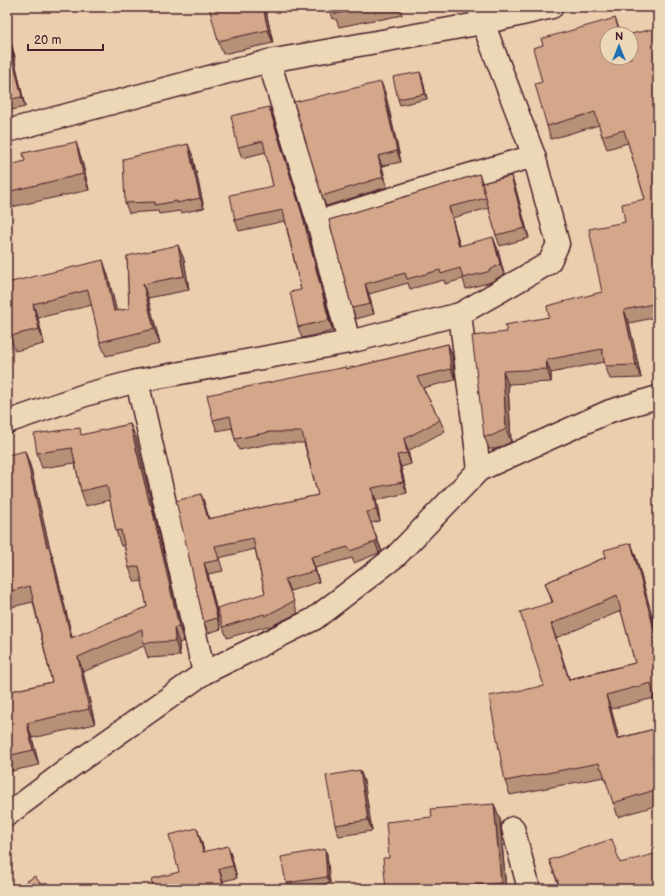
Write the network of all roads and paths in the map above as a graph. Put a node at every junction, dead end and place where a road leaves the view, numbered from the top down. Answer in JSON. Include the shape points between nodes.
{"nodes":[{"id":1,"x":552,"y":7,"type":"edge"},
{"id":2,"x":481,"y":15,"type":"edge"},
{"id":3,"x":269,"y":62,"type":"junction"},
{"id":4,"x":7,"y":131,"type":"edge"},
{"id":5,"x":534,"y":156,"type":"junction"},
{"id":6,"x":318,"y":222,"type":"junction"},
{"id":7,"x":460,"y":314,"type":"junction"},
{"id":8,"x":349,"y":342,"type":"junction"},
{"id":9,"x":138,"y":381,"type":"junction"},
{"id":10,"x":658,"y":397,"type":"edge"},
{"id":11,"x":7,"y":422,"type":"edge"},
{"id":12,"x":479,"y":470,"type":"junction"},
{"id":13,"x":204,"y":673,"type":"junction"},
{"id":14,"x":7,"y":815,"type":"edge"},
{"id":15,"x":513,"y":828,"type":"dead end"},
{"id":16,"x":529,"y":889,"type":"edge"}],
"edges":[{"from":1,"to":2,"type":"street"},
{"from":2,"to":3,"type":"street"},
{"from":2,"to":5,"type":"street"},
{"from":3,"to":4,"type":"street"},
{"from":3,"to":6,"type":"street"},
{"from":5,"to":6,"type":"street"},
{"from":5,"to":7,"type":"street","via":[[558,244],[549,263]]},
{"from":6,"to":8,"type":"street"},
{"from":7,"to":8,"type":"street"},
{"from":7,"to":12,"type":"street"},
{"from":8,"to":9,"type":"street"},
{"from":9,"to":11,"type":"street","via":[[88,394]]},
{"from":9,"to":13,"type":"street"},
{"from":10,"to":12,"type":"street","via":[[610,411]]},
{"from":12,"to":13,"type":"street","via":[[396,556],[314,619]]},
{"from":13,"to":14,"type":"street"},
{"from":15,"to":16,"type":"street"}]}
